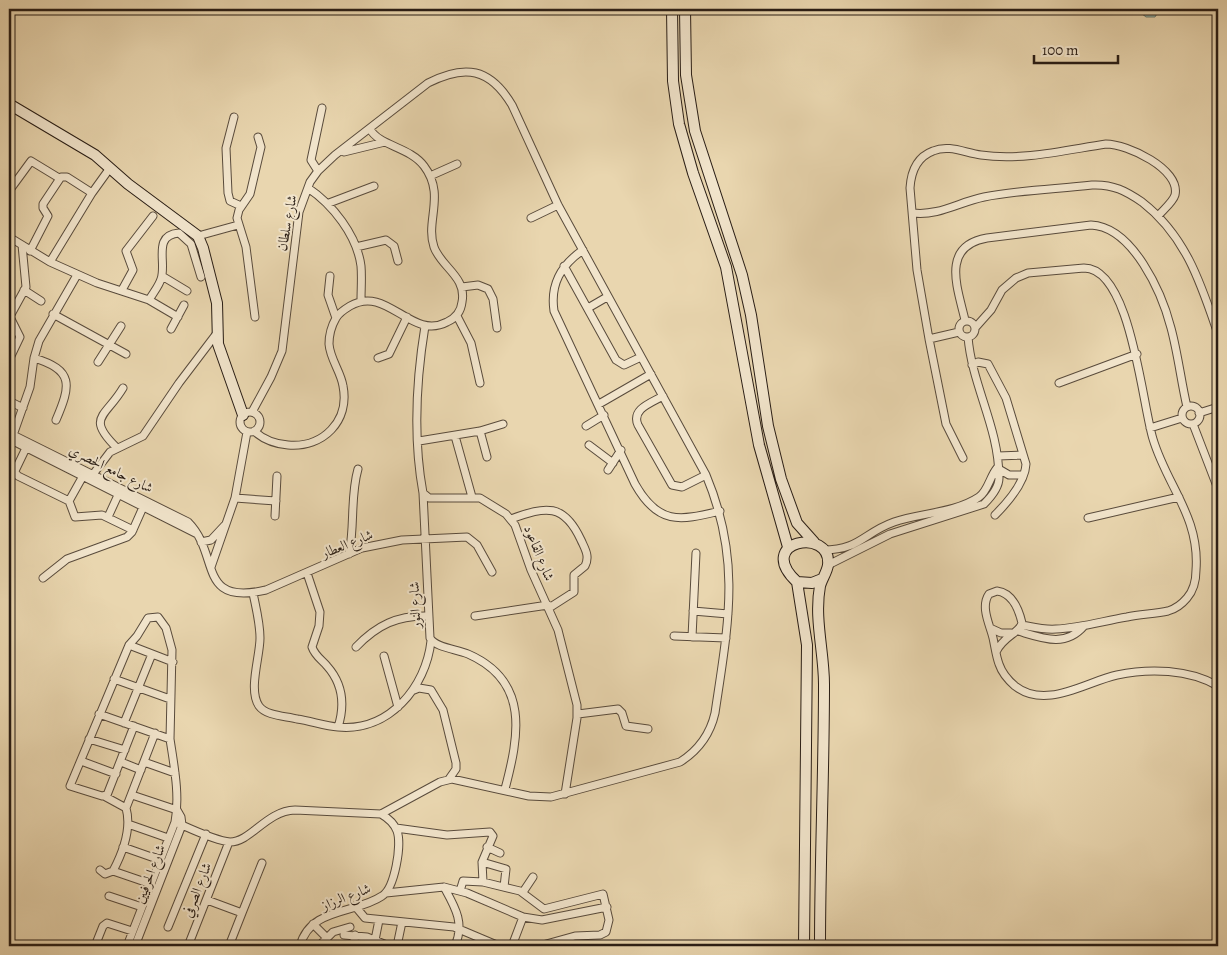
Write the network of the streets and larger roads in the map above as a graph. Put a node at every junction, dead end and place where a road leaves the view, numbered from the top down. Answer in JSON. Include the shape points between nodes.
{"nodes":[{"id":1,"x":672,"y":9,"type":"edge"},
{"id":2,"x":685,"y":9,"type":"edge"},
{"id":3,"x":11,"y":103,"type":"edge"},
{"id":4,"x":322,"y":108,"type":"dead end"},
{"id":5,"x":234,"y":116,"type":"dead end"},
{"id":6,"x":9,"y":118,"type":"edge"},
{"id":7,"x":370,"y":129,"type":"junction"},
{"id":8,"x":258,"y":137,"type":"dead end"},
{"id":9,"x":385,"y":142,"type":"junction"},
{"id":10,"x":335,"y":156,"type":"junction"},
{"id":11,"x":457,"y":164,"type":"dead end"},
{"id":12,"x":110,"y":168,"type":"junction"},
{"id":13,"x":318,"y":171,"type":"junction"},
{"id":14,"x":430,"y":176,"type":"junction"},
{"id":15,"x":59,"y":178,"type":"junction"},
{"id":16,"x":374,"y":186,"type":"dead end"},
{"id":17,"x":308,"y":188,"type":"junction"},
{"id":18,"x":9,"y":191,"type":"edge"},
{"id":19,"x":92,"y":193,"type":"junction"},
{"id":20,"x":328,"y":203,"type":"junction"},
{"id":21,"x":558,"y":205,"type":"junction"},
{"id":22,"x":241,"y":206,"type":"junction"},
{"id":23,"x":913,"y":214,"type":"junction"},
{"id":24,"x":153,"y":216,"type":"dead end"},
{"id":25,"x":1158,"y":216,"type":"junction"},
{"id":26,"x":531,"y":218,"type":"dead end"},
{"id":27,"x":238,"y":225,"type":"junction"},
{"id":28,"x":198,"y":236,"type":"junction"},
{"id":29,"x":9,"y":237,"type":"edge"},
{"id":30,"x":22,"y":246,"type":"junction"},
{"id":31,"x":356,"y":248,"type":"junction"},
{"id":32,"x":30,"y":250,"type":"junction"},
{"id":33,"x":583,"y":250,"type":"junction"},
{"id":34,"x":398,"y":261,"type":"dead end"},
{"id":35,"x":50,"y":262,"type":"junction"},
{"id":36,"x":564,"y":266,"type":"junction"},
{"id":37,"x":77,"y":275,"type":"junction"},
{"id":38,"x":162,"y":276,"type":"junction"},
{"id":39,"x":330,"y":276,"type":"dead end"},
{"id":40,"x":201,"y":277,"type":"dead end"},
{"id":41,"x":462,"y":286,"type":"junction"},
{"id":42,"x":24,"y":290,"type":"junction"},
{"id":43,"x":122,"y":290,"type":"junction"},
{"id":44,"x":187,"y":291,"type":"dead end"},
{"id":45,"x":608,"y":297,"type":"junction"},
{"id":46,"x":149,"y":300,"type":"junction"},
{"id":47,"x":40,"y":301,"type":"dead end"},
{"id":48,"x":361,"y":301,"type":"junction"},
{"id":49,"x":184,"y":305,"type":"dead end"},
{"id":50,"x":588,"y":308,"type":"junction"},
{"id":51,"x":53,"y":314,"type":"junction"},
{"id":52,"x":457,"y":316,"type":"junction"},
{"id":53,"x":178,"y":317,"type":"junction"},
{"id":54,"x":255,"y":317,"type":"dead end"},
{"id":55,"x":407,"y":317,"type":"junction"},
{"id":56,"x":9,"y":318,"type":"edge"},
{"id":57,"x":336,"y":318,"type":"junction"},
{"id":58,"x":965,"y":320,"type":"junction"},
{"id":59,"x":121,"y":326,"type":"dead end"},
{"id":60,"x":425,"y":326,"type":"junction"},
{"id":61,"x":497,"y":328,"type":"dead end"},
{"id":62,"x":975,"y":328,"type":"junction"},
{"id":63,"x":170,"y":329,"type":"dead end"},
{"id":64,"x":959,"y":332,"type":"junction"},
{"id":65,"x":217,"y":334,"type":"junction"},
{"id":66,"x":1218,"y":334,"type":"edge"},
{"id":67,"x":968,"y":337,"type":"junction"},
{"id":68,"x":929,"y":339,"type":"junction"},
{"id":69,"x":109,"y":344,"type":"junction"},
{"id":70,"x":126,"y":354,"type":"dead end"},
{"id":71,"x":1137,"y":354,"type":"junction"},
{"id":72,"x":641,"y":357,"type":"junction"},
{"id":73,"x":34,"y":358,"type":"junction"},
{"id":74,"x":378,"y":358,"type":"dead end"},
{"id":75,"x":9,"y":360,"type":"edge"},
{"id":76,"x":98,"y":362,"type":"dead end"},
{"id":77,"x":972,"y":365,"type":"junction"},
{"id":78,"x":650,"y":374,"type":"junction"},
{"id":79,"x":480,"y":383,"type":"dead end"},
{"id":80,"x":1059,"y":383,"type":"dead end"},
{"id":81,"x":123,"y":388,"type":"dead end"},
{"id":82,"x":663,"y":396,"type":"junction"},
{"id":83,"x":9,"y":401,"type":"edge"},
{"id":84,"x":599,"y":404,"type":"junction"},
{"id":85,"x":1187,"y":407,"type":"junction"},
{"id":86,"x":1218,"y":407,"type":"edge"},
{"id":87,"x":23,"y":408,"type":"junction"},
{"id":88,"x":247,"y":413,"type":"junction"},
{"id":89,"x":1199,"y":413,"type":"junction"},
{"id":90,"x":604,"y":415,"type":"junction"},
{"id":91,"x":1182,"y":418,"type":"junction"},
{"id":92,"x":56,"y":420,"type":"dead end"},
{"id":93,"x":503,"y":424,"type":"dead end"},
{"id":94,"x":1193,"y":424,"type":"junction"},
{"id":95,"x":586,"y":426,"type":"dead end"},
{"id":96,"x":1150,"y":428,"type":"junction"},
{"id":97,"x":480,"y":431,"type":"junction"},
{"id":98,"x":251,"y":432,"type":"junction"},
{"id":99,"x":455,"y":436,"type":"junction"},
{"id":100,"x":10,"y":437,"type":"edge"},
{"id":101,"x":419,"y":441,"type":"junction"},
{"id":102,"x":589,"y":445,"type":"dead end"},
{"id":103,"x":26,"y":448,"type":"junction"},
{"id":104,"x":117,"y":448,"type":"junction"},
{"id":105,"x":621,"y":450,"type":"junction"},
{"id":106,"x":1022,"y":454,"type":"junction"},
{"id":107,"x":998,"y":456,"type":"junction"},
{"id":108,"x":487,"y":457,"type":"dead end"},
{"id":109,"x":963,"y":458,"type":"dead end"},
{"id":110,"x":612,"y":463,"type":"junction"},
{"id":111,"x":9,"y":464,"type":"edge"},
{"id":112,"x":997,"y":468,"type":"junction"},
{"id":113,"x":358,"y":469,"type":"dead end"},
{"id":114,"x":608,"y":470,"type":"dead end"},
{"id":115,"x":14,"y":472,"type":"junction"},
{"id":116,"x":706,"y":475,"type":"junction"},
{"id":117,"x":1023,"y":475,"type":"junction"},
{"id":118,"x":89,"y":476,"type":"junction"},
{"id":119,"x":277,"y":476,"type":"dead end"},
{"id":120,"x":1218,"y":489,"type":"edge"},
{"id":121,"x":119,"y":493,"type":"junction"},
{"id":122,"x":423,"y":493,"type":"junction"},
{"id":123,"x":472,"y":496,"type":"junction"},
{"id":124,"x":980,"y":496,"type":"junction"},
{"id":125,"x":1180,"y":497,"type":"junction"},
{"id":126,"x":235,"y":498,"type":"junction"},
{"id":127,"x":69,"y":501,"type":"junction"},
{"id":128,"x":276,"y":501,"type":"junction"},
{"id":129,"x":984,"y":504,"type":"junction"},
{"id":130,"x":144,"y":505,"type":"junction"},
{"id":131,"x":720,"y":511,"type":"junction"},
{"id":132,"x":995,"y":515,"type":"dead end"},
{"id":133,"x":108,"y":516,"type":"junction"},
{"id":134,"x":276,"y":516,"type":"dead end"},
{"id":135,"x":929,"y":516,"type":"junction"},
{"id":136,"x":510,"y":518,"type":"junction"},
{"id":137,"x":1088,"y":518,"type":"dead end"},
{"id":138,"x":228,"y":520,"type":"junction"},
{"id":139,"x":133,"y":530,"type":"junction"},
{"id":140,"x":198,"y":534,"type":"junction"},
{"id":141,"x":425,"y":539,"type":"junction"},
{"id":142,"x":201,"y":542,"type":"junction"},
{"id":143,"x":814,"y":542,"type":"junction"},
{"id":144,"x":788,"y":547,"type":"junction"},
{"id":145,"x":823,"y":550,"type":"junction"},
{"id":146,"x":696,"y":552,"type":"dead end"},
{"id":147,"x":349,"y":554,"type":"junction"},
{"id":148,"x":828,"y":565,"type":"junction"},
{"id":149,"x":211,"y":567,"type":"junction"},
{"id":150,"x":492,"y":572,"type":"dead end"},
{"id":151,"x":308,"y":573,"type":"junction"},
{"id":152,"x":43,"y":578,"type":"dead end"},
{"id":153,"x":822,"y":579,"type":"junction"},
{"id":154,"x":796,"y":582,"type":"junction"},
{"id":155,"x":253,"y":593,"type":"junction"},
{"id":156,"x":548,"y":607,"type":"junction"},
{"id":157,"x":693,"y":611,"type":"junction"},
{"id":158,"x":728,"y":614,"type":"junction"},
{"id":159,"x":428,"y":616,"type":"junction"},
{"id":160,"x":474,"y":616,"type":"dead end"},
{"id":161,"x":1084,"y":626,"type":"junction"},
{"id":162,"x":990,"y":628,"type":"junction"},
{"id":163,"x":1017,"y":630,"type":"junction"},
{"id":164,"x":674,"y":636,"type":"dead end"},
{"id":165,"x":692,"y":637,"type":"junction"},
{"id":166,"x":726,"y":638,"type":"junction"},
{"id":167,"x":431,"y":641,"type":"junction"},
{"id":168,"x":807,"y":644,"type":"junction"},
{"id":169,"x":822,"y":644,"type":"junction"},
{"id":170,"x":128,"y":645,"type":"junction"},
{"id":171,"x":356,"y":647,"type":"dead end"},
{"id":172,"x":996,"y":652,"type":"junction"},
{"id":173,"x":152,"y":654,"type":"junction"},
{"id":174,"x":384,"y":656,"type":"dead end"},
{"id":175,"x":173,"y":662,"type":"junction"},
{"id":176,"x":114,"y":678,"type":"junction"},
{"id":177,"x":1218,"y":686,"type":"edge"},
{"id":178,"x":138,"y":687,"type":"junction"},
{"id":179,"x":414,"y":690,"type":"junction"},
{"id":180,"x":170,"y":699,"type":"junction"},
{"id":181,"x":398,"y":707,"type":"junction"},
{"id":182,"x":100,"y":714,"type":"junction"},
{"id":183,"x":578,"y":714,"type":"junction"},
{"id":184,"x":124,"y":723,"type":"junction"},
{"id":185,"x":134,"y":726,"type":"junction"},
{"id":186,"x":338,"y":727,"type":"junction"},
{"id":187,"x":648,"y":729,"type":"dead end"},
{"id":188,"x":155,"y":733,"type":"junction"},
{"id":189,"x":90,"y":739,"type":"junction"},
{"id":190,"x":170,"y":739,"type":"junction"},
{"id":191,"x":125,"y":750,"type":"junction"},
{"id":192,"x":80,"y":760,"type":"junction"},
{"id":193,"x":120,"y":762,"type":"junction"},
{"id":194,"x":144,"y":762,"type":"junction"},
{"id":195,"x":141,"y":770,"type":"junction"},
{"id":196,"x":175,"y":773,"type":"junction"},
{"id":197,"x":116,"y":774,"type":"junction"},
{"id":198,"x":449,"y":779,"type":"junction"},
{"id":199,"x":505,"y":789,"type":"junction"},
{"id":200,"x":565,"y":794,"type":"junction"},
{"id":201,"x":132,"y":795,"type":"junction"},
{"id":202,"x":104,"y":796,"type":"junction"},
{"id":203,"x":126,"y":808,"type":"junction"},
{"id":204,"x":177,"y":810,"type":"junction"},
{"id":205,"x":381,"y":814,"type":"junction"},
{"id":206,"x":128,"y":824,"type":"junction"},
{"id":207,"x":178,"y":824,"type":"junction"},
{"id":208,"x":396,"y":828,"type":"junction"},
{"id":209,"x":206,"y":834,"type":"junction"},
{"id":210,"x":168,"y":838,"type":"junction"},
{"id":211,"x":229,"y":842,"type":"junction"},
{"id":212,"x":123,"y":847,"type":"junction"},
{"id":213,"x":487,"y":847,"type":"junction"},
{"id":214,"x":500,"y":853,"type":"dead end"},
{"id":215,"x":160,"y":860,"type":"junction"},
{"id":216,"x":482,"y":862,"type":"junction"},
{"id":217,"x":262,"y":863,"type":"dead end"},
{"id":218,"x":100,"y":870,"type":"dead end"},
{"id":219,"x":113,"y":871,"type":"junction"},
{"id":220,"x":533,"y":877,"type":"dead end"},
{"id":221,"x":483,"y":882,"type":"junction"},
{"id":222,"x":151,"y":884,"type":"junction"},
{"id":223,"x":444,"y":887,"type":"junction"},
{"id":224,"x":504,"y":887,"type":"junction"},
{"id":225,"x":460,"y":891,"type":"junction"},
{"id":226,"x":522,"y":892,"type":"junction"},
{"id":227,"x":386,"y":893,"type":"junction"},
{"id":228,"x":109,"y":896,"type":"dead end"},
{"id":229,"x":207,"y":900,"type":"junction"},
{"id":230,"x":805,"y":904,"type":"junction"},
{"id":231,"x":355,"y":906,"type":"junction"},
{"id":232,"x":820,"y":906,"type":"junction"},
{"id":233,"x":607,"y":907,"type":"junction"},
{"id":234,"x":142,"y":908,"type":"junction"},
{"id":235,"x":242,"y":913,"type":"junction"},
{"id":236,"x":523,"y":917,"type":"junction"},
{"id":237,"x":379,"y":920,"type":"junction"},
{"id":238,"x":402,"y":922,"type":"junction"},
{"id":239,"x":313,"y":924,"type":"junction"},
{"id":240,"x":168,"y":927,"type":"dead end"},
{"id":241,"x":350,"y":927,"type":"dead end"},
{"id":242,"x":460,"y":928,"type":"junction"},
{"id":243,"x":132,"y":931,"type":"junction"},
{"id":244,"x":355,"y":935,"type":"junction"},
{"id":245,"x":344,"y":936,"type":"dead end"},
{"id":246,"x":326,"y":937,"type":"junction"},
{"id":247,"x":375,"y":940,"type":"junction"},
{"id":248,"x":301,"y":945,"type":"edge"},
{"id":249,"x":95,"y":946,"type":"edge"},
{"id":250,"x":127,"y":946,"type":"edge"},
{"id":251,"x":135,"y":946,"type":"edge"},
{"id":252,"x":188,"y":946,"type":"edge"},
{"id":253,"x":230,"y":946,"type":"edge"},
{"id":254,"x":309,"y":946,"type":"edge"},
{"id":255,"x":319,"y":946,"type":"edge"},
{"id":256,"x":353,"y":946,"type":"edge"},
{"id":257,"x":389,"y":946,"type":"edge"},
{"id":258,"x":404,"y":946,"type":"edge"},
{"id":259,"x":455,"y":946,"type":"edge"},
{"id":260,"x":498,"y":946,"type":"edge"},
{"id":261,"x":512,"y":946,"type":"edge"},
{"id":262,"x":539,"y":946,"type":"edge"},
{"id":263,"x":804,"y":946,"type":"edge"},
{"id":264,"x":820,"y":946,"type":"edge"}],
"edges":[{"from":1,"to":144,"type":"street","via":[[673,81],[681,132],[726,267],[759,445]]},
{"from":2,"to":143,"type":"street","via":[[686,75],[695,131],[742,275],[768,426],[781,479],[797,523]]},
{"from":3,"to":6,"type":"street"},
{"from":3,"to":12,"type":"street","via":[[100,151],[107,157]]},
{"from":4,"to":13,"type":"street","via":[[311,160]]},
{"from":5,"to":22,"type":"street","via":[[227,144],[228,193],[230,201]]},
{"from":7,"to":9,"type":"street"},
{"from":7,"to":10,"type":"street","name":"شارع سلطان"},
{"from":7,"to":21,"type":"street","name":"شارع سلطان","via":[[440,77],[461,71],[482,74],[503,90],[512,105]]},
{"from":8,"to":22,"type":"street","via":[[261,147],[250,194]]},
{"from":9,"to":10,"type":"street","via":[[360,146]]},
{"from":9,"to":14,"type":"street","via":[[414,157]]},
{"from":10,"to":13,"type":"street","name":"شارع سلطان"},
{"from":11,"to":14,"type":"street"},
{"from":12,"to":19,"type":"street"},
{"from":12,"to":28,"type":"street"},
{"from":13,"to":17,"type":"street","name":"شارع سلطان"},
{"from":14,"to":41,"type":"street","via":[[435,198],[434,248]]},
{"from":15,"to":18,"type":"street","via":[[31,161]]},
{"from":15,"to":19,"type":"street","via":[[65,176]]},
{"from":15,"to":32,"type":"street","via":[[42,204],[48,216]]},
{"from":16,"to":20,"type":"street"},
{"from":17,"to":20,"type":"street"},
{"from":17,"to":88,"type":"street","name":"شارع سلطان","via":[[295,238],[282,351],[271,377]]},
{"from":19,"to":35,"type":"street"},
{"from":20,"to":31,"type":"street"},
{"from":21,"to":26,"type":"street"},
{"from":21,"to":33,"type":"street"},
{"from":22,"to":27,"type":"street"},
{"from":23,"to":25,"type":"street","via":[[941,212],[987,196],[1099,185],[1129,192]]},
{"from":23,"to":25,"type":"street","via":[[910,188],[913,172],[921,159],[934,150],[948,148],[981,155],[1015,157],[1112,144],[1132,150],[1171,176],[1174,198]]},
{"from":23,"to":68,"type":"street","via":[[918,277]]},
{"from":24,"to":43,"type":"street","via":[[126,251],[133,270]]},
{"from":25,"to":66,"type":"street","via":[[1175,234],[1191,260]]},
{"from":27,"to":28,"type":"street"},
{"from":27,"to":54,"type":"street","via":[[246,247]]},
{"from":28,"to":65,"type":"street","via":[[217,303]]},
{"from":29,"to":30,"type":"street"},
{"from":30,"to":32,"type":"street"},
{"from":30,"to":42,"type":"street","via":[[26,277]]},
{"from":31,"to":34,"type":"street","via":[[386,240],[394,246]]},
{"from":31,"to":48,"type":"street","via":[[361,267]]},
{"from":32,"to":35,"type":"street"},
{"from":33,"to":36,"type":"street"},
{"from":33,"to":45,"type":"street"},
{"from":35,"to":37,"type":"street"},
{"from":36,"to":50,"type":"street"},
{"from":36,"to":84,"type":"street","via":[[554,287],[554,311]]},
{"from":37,"to":43,"type":"street"},
{"from":37,"to":51,"type":"street"},
{"from":38,"to":40,"type":"street","via":[[164,241],[172,234],[179,234],[192,244]]},
{"from":38,"to":44,"type":"street"},
{"from":38,"to":46,"type":"street"},
{"from":39,"to":57,"type":"street","via":[[328,295]]},
{"from":41,"to":52,"type":"street","via":[[462,305]]},
{"from":41,"to":61,"type":"street","via":[[478,284],[488,288]]},
{"from":42,"to":47,"type":"street"},
{"from":42,"to":56,"type":"street"},
{"from":43,"to":46,"type":"street"},
{"from":45,"to":50,"type":"street"},
{"from":45,"to":72,"type":"street"},
{"from":46,"to":53,"type":"street"},
{"from":48,"to":55,"type":"street","via":[[380,302]]},
{"from":48,"to":57,"type":"street"},
{"from":49,"to":53,"type":"street"},
{"from":50,"to":72,"type":"street","via":[[618,362],[627,364]]},
{"from":51,"to":69,"type":"street"},
{"from":51,"to":73,"type":"street"},
{"from":52,"to":60,"type":"street","via":[[439,326]]},
{"from":52,"to":79,"type":"street","via":[[471,344]]},
{"from":53,"to":63,"type":"street"},
{"from":55,"to":60,"type":"street"},
{"from":55,"to":74,"type":"street","via":[[389,354]]},
{"from":56,"to":75,"type":"street","via":[[20,338]]},
{"from":57,"to":98,"type":"street","via":[[329,344],[345,397],[336,425],[320,439],[298,445],[277,444]]},
{"from":58,"to":62,"type":"street","via":[[972,322]]},
{"from":58,"to":64,"type":"street","via":[[959,326]]},
{"from":58,"to":85,"type":"street","via":[[954,272],[960,253],[971,243],[986,238],[1091,225],[1108,228],[1122,237],[1134,252],[1161,298],[1172,331]]},
{"from":59,"to":69,"type":"street"},
{"from":60,"to":101,"type":"street","via":[[417,382]]},
{"from":62,"to":67,"type":"street"},
{"from":62,"to":71,"type":"street","via":[[991,310],[1002,290],[1016,278],[1034,272],[1090,268],[1103,276],[1121,307]]},
{"from":64,"to":67,"type":"street"},
{"from":64,"to":68,"type":"street"},
{"from":65,"to":88,"type":"street","via":[[233,390]]},
{"from":65,"to":104,"type":"street","via":[[142,436]]},
{"from":67,"to":77,"type":"street"},
{"from":68,"to":109,"type":"street","via":[[946,424]]},
{"from":69,"to":70,"type":"street"},
{"from":69,"to":76,"type":"street"},
{"from":71,"to":80,"type":"street"},
{"from":71,"to":96,"type":"street"},
{"from":72,"to":78,"type":"street"},
{"from":73,"to":87,"type":"street"},
{"from":73,"to":92,"type":"street","via":[[54,365],[66,382],[66,398]]},
{"from":77,"to":106,"type":"street","via":[[978,362],[988,364],[998,381],[1010,407]]},
{"from":77,"to":107,"type":"street","via":[[989,414]]},
{"from":78,"to":82,"type":"street"},
{"from":78,"to":84,"type":"street"},
{"from":81,"to":104,"type":"street","via":[[109,405],[100,424],[102,432]]},
{"from":82,"to":116,"type":"street"},
{"from":82,"to":116,"type":"street","via":[[642,408],[637,414],[637,422],[669,482],[675,487],[682,487]]},
{"from":83,"to":87,"type":"street"},
{"from":84,"to":90,"type":"street"},
{"from":85,"to":89,"type":"street","via":[[1194,407]]},
{"from":85,"to":91,"type":"street"},
{"from":86,"to":89,"type":"street"},
{"from":87,"to":100,"type":"street"},
{"from":88,"to":98,"type":"street","via":[[240,424]]},
{"from":88,"to":98,"type":"street","via":[[258,416],[260,422]]},
{"from":89,"to":94,"type":"street","via":[[1199,420]]},
{"from":90,"to":95,"type":"street"},
{"from":90,"to":105,"type":"street"},
{"from":91,"to":94,"type":"street","via":[[1186,424]]},
{"from":91,"to":96,"type":"street"},
{"from":93,"to":97,"type":"street"},
{"from":94,"to":120,"type":"street"},
{"from":96,"to":125,"type":"street","via":[[1164,468]]},
{"from":97,"to":99,"type":"street"},
{"from":97,"to":108,"type":"street"},
{"from":98,"to":126,"type":"street"},
{"from":99,"to":101,"type":"street"},
{"from":99,"to":123,"type":"street"},
{"from":100,"to":103,"type":"street","name":"شارع جامع الحصري"},
{"from":100,"to":118,"type":"street","name":"شارع جامع الحصري"},
{"from":101,"to":122,"type":"street"},
{"from":102,"to":110,"type":"street"},
{"from":103,"to":115,"type":"street"},
{"from":103,"to":118,"type":"street","name":"شارع جامع الحصري"},
{"from":104,"to":118,"type":"street"},
{"from":105,"to":110,"type":"street"},
{"from":105,"to":131,"type":"street","via":[[639,492],[660,513],[684,519]]},
{"from":106,"to":107,"type":"street"},
{"from":106,"to":117,"type":"street","via":[[1026,464]]},
{"from":107,"to":112,"type":"street"},
{"from":110,"to":114,"type":"street"},
{"from":111,"to":115,"type":"street"},
{"from":112,"to":117,"type":"street","via":[[1009,475]]},
{"from":112,"to":124,"type":"street"},
{"from":112,"to":129,"type":"street","via":[[999,479],[995,492]]},
{"from":113,"to":147,"type":"street","via":[[352,498],[353,532]]},
{"from":115,"to":127,"type":"street"},
{"from":116,"to":131,"type":"street"},
{"from":117,"to":132,"type":"street","via":[[1011,497]]},
{"from":118,"to":121,"type":"street","name":"شارع جامع الحصري"},
{"from":118,"to":127,"type":"street"},
{"from":118,"to":140,"type":"street","name":"شارع جامع الحصري","via":[[182,518]]},
{"from":119,"to":128,"type":"street"},
{"from":121,"to":130,"type":"street","name":"شارع جامع الحصري"},
{"from":121,"to":133,"type":"street"},
{"from":122,"to":123,"type":"street","name":"شارع القاعود","via":[[429,498]]},
{"from":122,"to":141,"type":"street","name":"شارع النور"},
{"from":123,"to":136,"type":"street","name":"شارع القاعود"},
{"from":124,"to":129,"type":"street"},
{"from":124,"to":135,"type":"street"},
{"from":125,"to":137,"type":"street"},
{"from":125,"to":161,"type":"street","via":[[1196,545],[1196,580],[1188,598],[1168,611]]},
{"from":126,"to":128,"type":"street"},
{"from":126,"to":138,"type":"street"},
{"from":127,"to":133,"type":"street","via":[[75,517]]},
{"from":128,"to":134,"type":"street"},
{"from":129,"to":135,"type":"street"},
{"from":130,"to":139,"type":"street"},
{"from":130,"to":140,"type":"street","name":"شارع جامع الحصري"},
{"from":131,"to":158,"type":"street","via":[[730,569]]},
{"from":133,"to":139,"type":"street"},
{"from":135,"to":145,"type":"street","via":[[893,523],[852,546]]},
{"from":135,"to":148,"type":"street"},
{"from":136,"to":156,"type":"street","name":"شارع القاعود"},
{"from":136,"to":156,"type":"street","via":[[540,510],[557,511],[574,524],[588,555],[585,566],[574,575],[574,592]]},
{"from":138,"to":142,"type":"street","via":[[211,540]]},
{"from":138,"to":149,"type":"street"},
{"from":139,"to":152,"type":"street","via":[[125,538],[67,560]]},
{"from":140,"to":142,"type":"street","name":"شارع جامع الحصري"},
{"from":141,"to":147,"type":"street","name":"شارع العطار","via":[[386,542]]},
{"from":141,"to":150,"type":"street","name":"شارع العطار","via":[[458,537],[472,540]]},
{"from":141,"to":159,"type":"street","name":"شارع النور"},
{"from":142,"to":149,"type":"street","name":"شارع جامع الحصري"},
{"from":143,"to":144,"type":"street","via":[[800,542]]},
{"from":143,"to":145,"type":"street"},
{"from":144,"to":154,"type":"street","via":[[784,564]]},
{"from":145,"to":148,"type":"street"},
{"from":146,"to":157,"type":"street"},
{"from":147,"to":151,"type":"street","name":"شارع العطار"},
{"from":148,"to":153,"type":"street"},
{"from":149,"to":155,"type":"street","name":"شارع العطار","via":[[215,581],[222,588],[238,594]]},
{"from":151,"to":155,"type":"street","name":"شارع العطار"},
{"from":151,"to":186,"type":"street","via":[[320,612],[312,647],[332,671],[340,689],[342,708]]},
{"from":153,"to":154,"type":"street","via":[[812,583]]},
{"from":153,"to":169,"type":"street","via":[[818,601]]},
{"from":154,"to":168,"type":"street"},
{"from":155,"to":186,"type":"street","via":[[260,638],[254,687],[258,704],[270,713]]},
{"from":156,"to":160,"type":"street"},
{"from":156,"to":183,"type":"street","name":"شارع القاعود","via":[[564,652]]},
{"from":157,"to":158,"type":"street"},
{"from":157,"to":165,"type":"street"},
{"from":158,"to":166,"type":"street"},
{"from":159,"to":167,"type":"street","name":"شارع النور"},
{"from":159,"to":171,"type":"street","via":[[396,619],[381,625]]},
{"from":161,"to":163,"type":"street"},
{"from":161,"to":163,"type":"street","via":[[1073,636],[1054,641]]},
{"from":162,"to":163,"type":"street","via":[[1001,633]]},
{"from":162,"to":163,"type":"street","via":[[985,603],[989,594],[998,590],[1012,598]]},
{"from":162,"to":172,"type":"street"},
{"from":163,"to":172,"type":"street","via":[[1002,641]]},
{"from":164,"to":165,"type":"street"},
{"from":165,"to":166,"type":"street"},
{"from":166,"to":200,"type":"street","via":[[714,721],[698,748],[673,765]]},
{"from":167,"to":179,"type":"street","via":[[426,667]]},
{"from":167,"to":199,"type":"street","name":"شارع النور","via":[[477,658],[495,672],[508,691],[516,713],[517,736]]},
{"from":168,"to":169,"type":"street"},
{"from":168,"to":230,"type":"street"},
{"from":169,"to":232,"type":"street","via":[[824,730]]},
{"from":170,"to":173,"type":"street"},
{"from":170,"to":175,"type":"street","name":"شارع الحرفيين","via":[[148,618],[158,617],[169,638]]},
{"from":170,"to":176,"type":"street"},
{"from":172,"to":177,"type":"street","via":[[999,665],[1009,680],[1023,691],[1035,695],[1059,694],[1116,675],[1138,672],[1189,675]]},
{"from":173,"to":175,"type":"street"},
{"from":173,"to":178,"type":"street"},
{"from":174,"to":181,"type":"street"},
{"from":175,"to":180,"type":"street","name":"شارع الحرفيين"},
{"from":176,"to":178,"type":"street"},
{"from":176,"to":182,"type":"street"},
{"from":178,"to":180,"type":"street"},
{"from":178,"to":184,"type":"street"},
{"from":179,"to":181,"type":"street"},
{"from":179,"to":198,"type":"street","via":[[431,690],[443,710],[456,763]]},
{"from":180,"to":190,"type":"street","name":"شارع الحرفيين"},
{"from":181,"to":186,"type":"street","via":[[370,722]]},
{"from":182,"to":184,"type":"street"},
{"from":182,"to":189,"type":"street"},
{"from":183,"to":187,"type":"street","via":[[618,709],[626,726]]},
{"from":183,"to":200,"type":"street","name":"شارع القاعود"},
{"from":184,"to":185,"type":"street"},
{"from":185,"to":188,"type":"street"},
{"from":185,"to":191,"type":"street"},
{"from":188,"to":190,"type":"street"},
{"from":188,"to":194,"type":"street"},
{"from":189,"to":191,"type":"street"},
{"from":189,"to":192,"type":"street"},
{"from":190,"to":196,"type":"street","name":"شارع الحرفيين"},
{"from":191,"to":193,"type":"street"},
{"from":192,"to":197,"type":"street"},
{"from":192,"to":202,"type":"street","via":[[70,786]]},
{"from":193,"to":195,"type":"street"},
{"from":193,"to":197,"type":"street"},
{"from":194,"to":195,"type":"street"},
{"from":194,"to":196,"type":"street"},
{"from":195,"to":201,"type":"street"},
{"from":196,"to":204,"type":"street","name":"شارع الحرفيين"},
{"from":197,"to":202,"type":"street","via":[[108,794]]},
{"from":198,"to":199,"type":"street"},
{"from":198,"to":205,"type":"street"},
{"from":199,"to":200,"type":"street","via":[[537,797]]},
{"from":201,"to":203,"type":"street"},
{"from":201,"to":204,"type":"street"},
{"from":202,"to":203,"type":"street"},
{"from":203,"to":206,"type":"street"},
{"from":204,"to":207,"type":"street","name":"شارع الحرفيين"},
{"from":205,"to":208,"type":"street"},
{"from":205,"to":211,"type":"street","via":[[289,810],[276,814],[248,834]]},
{"from":206,"to":210,"type":"street"},
{"from":206,"to":212,"type":"street"},
{"from":207,"to":209,"type":"street"},
{"from":207,"to":210,"type":"street","name":"شارع الحرفيين"},
{"from":207,"to":251,"type":"street","name":"شارع الحرفيين"},
{"from":208,"to":213,"type":"street","via":[[447,835],[490,832],[492,836]]},
{"from":208,"to":227,"type":"street","name":"شارع الرزاز","via":[[396,866]]},
{"from":209,"to":211,"type":"street"},
{"from":209,"to":240,"type":"street"},
{"from":210,"to":215,"type":"street","name":"شارع الحرفيين"},
{"from":211,"to":229,"type":"street","name":"شارع الصرفي"},
{"from":212,"to":215,"type":"street"},
{"from":212,"to":219,"type":"street"},
{"from":213,"to":214,"type":"street"},
{"from":213,"to":216,"type":"street"},
{"from":215,"to":222,"type":"street","name":"شارع الحرفيين"},
{"from":216,"to":221,"type":"street"},
{"from":216,"to":224,"type":"street","via":[[506,869]]},
{"from":217,"to":235,"type":"street"},
{"from":218,"to":219,"type":"street","via":[[105,874]]},
{"from":219,"to":222,"type":"street"},
{"from":220,"to":226,"type":"street"},
{"from":221,"to":224,"type":"street"},
{"from":221,"to":225,"type":"street","via":[[463,882]]},
{"from":222,"to":234,"type":"street","name":"شارع الحرفيين"},
{"from":223,"to":225,"type":"street"},
{"from":223,"to":227,"type":"street"},
{"from":223,"to":242,"type":"street","via":[[459,915]]},
{"from":224,"to":226,"type":"street"},
{"from":225,"to":236,"type":"street"},
{"from":226,"to":233,"type":"street","via":[[544,909],[601,894]]},
{"from":227,"to":231,"type":"street","name":"شارع الرزاز"},
{"from":228,"to":234,"type":"street"},
{"from":229,"to":235,"type":"street"},
{"from":229,"to":252,"type":"street","name":"شارع الصرفي"},
{"from":230,"to":232,"type":"street"},
{"from":230,"to":263,"type":"street"},
{"from":231,"to":237,"type":"street","via":[[364,917]]},
{"from":231,"to":239,"type":"street","name":"شارع الرزاز"},
{"from":232,"to":264,"type":"street"},
{"from":233,"to":236,"type":"street","via":[[550,920]]},
{"from":233,"to":262,"type":"street","via":[[608,926],[603,934],[575,936]]},
{"from":234,"to":243,"type":"street","name":"شارع الحرفيين"},
{"from":235,"to":253,"type":"street"},
{"from":236,"to":261,"type":"street"},
{"from":237,"to":238,"type":"street"},
{"from":237,"to":247,"type":"street"},
{"from":238,"to":242,"type":"street"},
{"from":238,"to":258,"type":"street"},
{"from":239,"to":246,"type":"street"},
{"from":239,"to":248,"type":"street","name":"شارع الرزاز"},
{"from":241,"to":246,"type":"street"},
{"from":242,"to":259,"type":"street"},
{"from":242,"to":260,"type":"street"},
{"from":243,"to":249,"type":"street","via":[[104,924]]},
{"from":243,"to":250,"type":"street","name":"شارع الحرفيين"},
{"from":244,"to":245,"type":"street"},
{"from":244,"to":247,"type":"street"},
{"from":244,"to":256,"type":"street"},
{"from":246,"to":255,"type":"street"},
{"from":247,"to":257,"type":"street"},
{"from":248,"to":254,"type":"street"}]}
